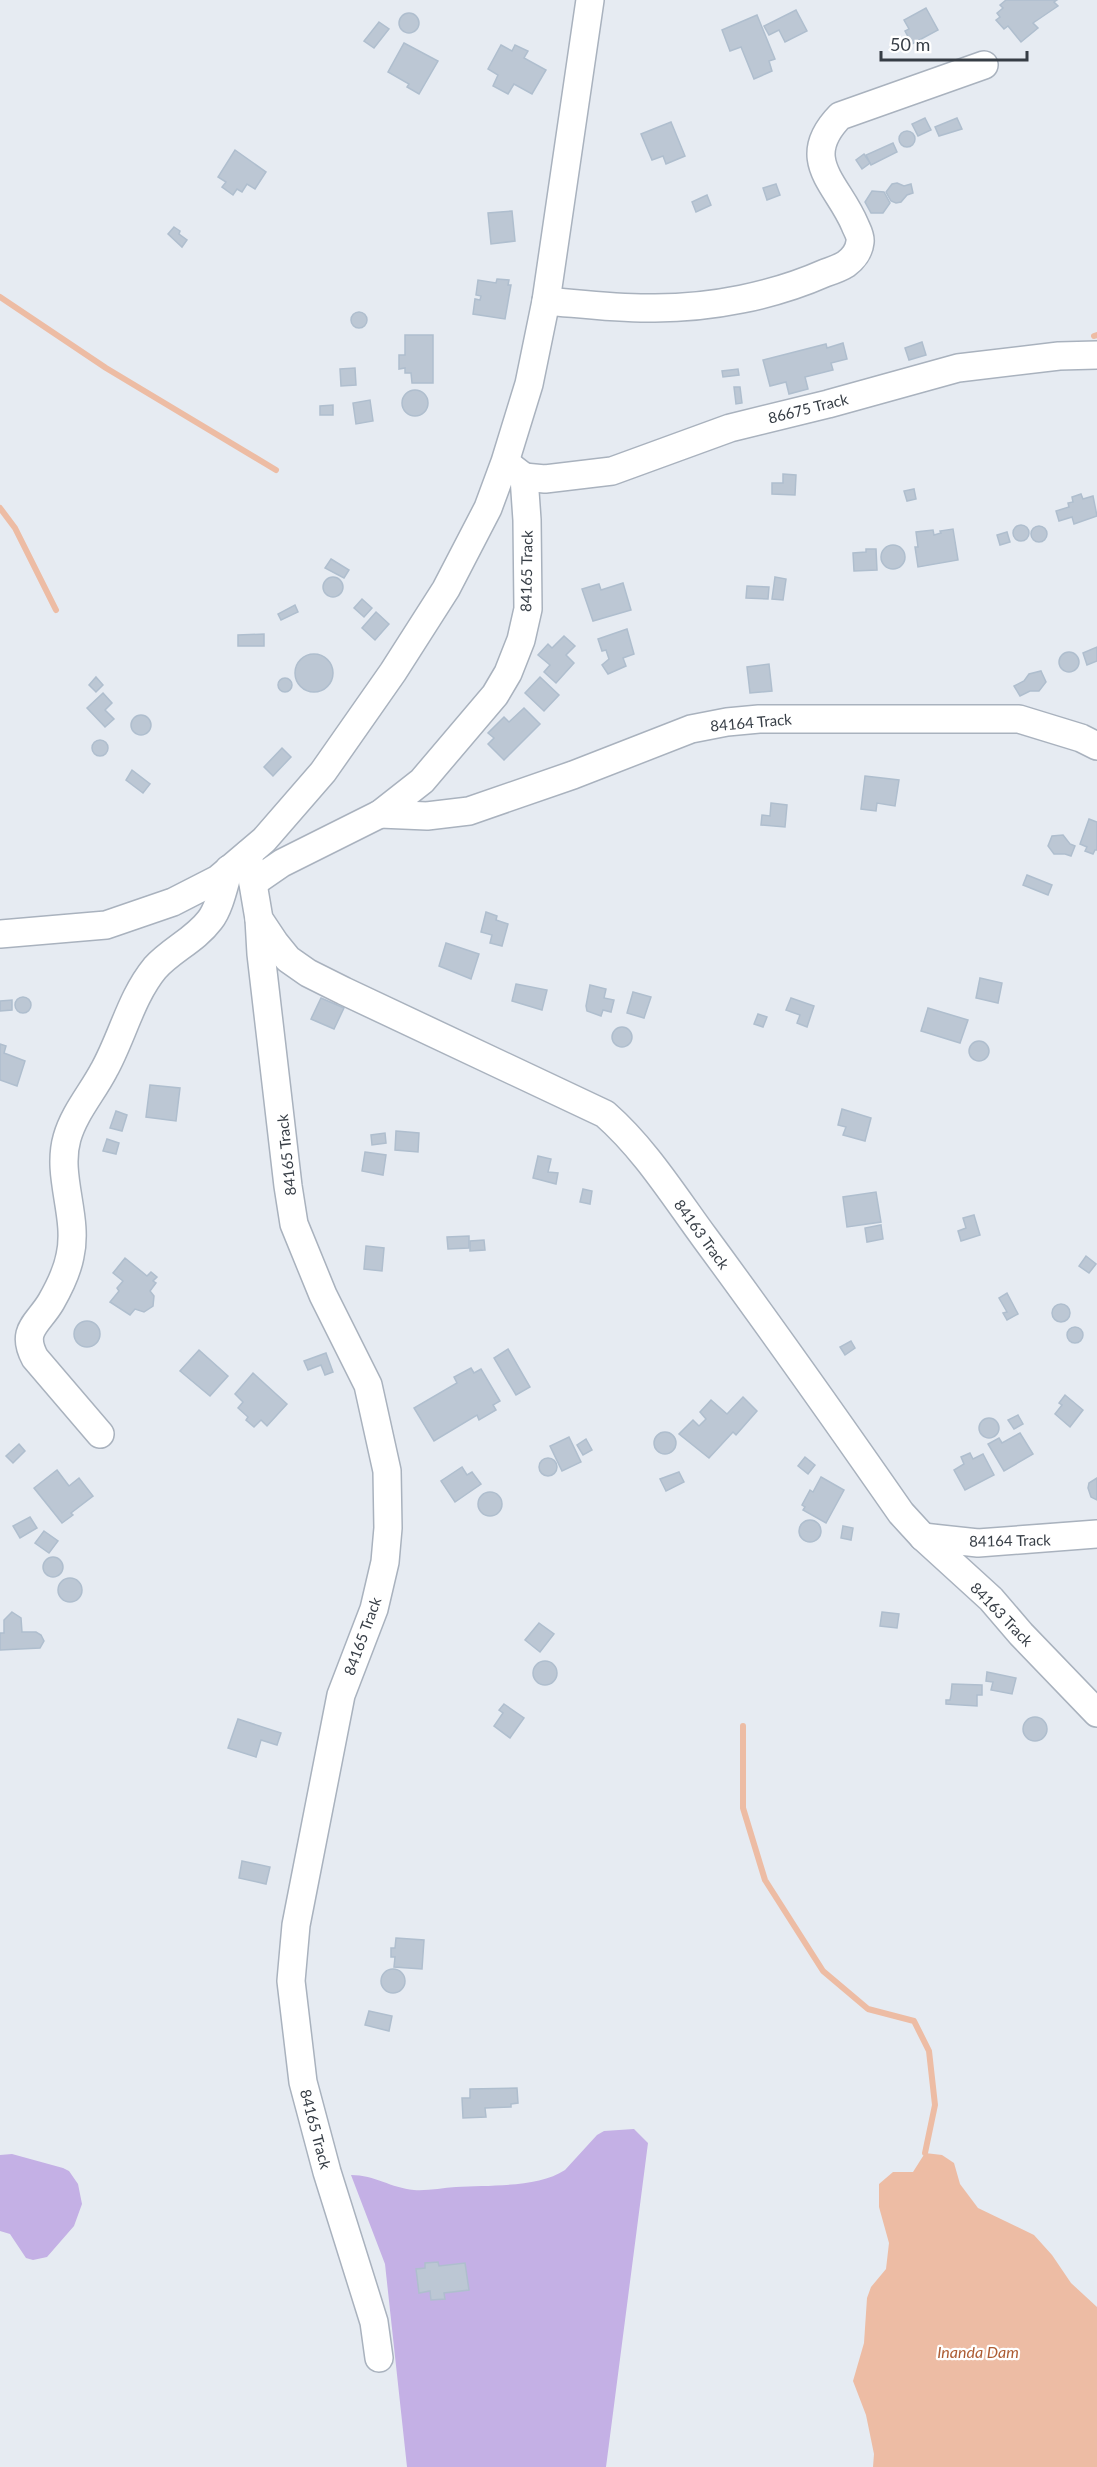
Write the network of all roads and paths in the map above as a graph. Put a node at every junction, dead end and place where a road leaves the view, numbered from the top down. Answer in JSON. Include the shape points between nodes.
{"nodes":[{"id":1,"x":590,"y":0,"type":"edge"},
{"id":2,"x":984,"y":65,"type":"dead end"},
{"id":3,"x":546,"y":301,"type":"junction"},
{"id":4,"x":1097,"y":355,"type":"edge"},
{"id":5,"x":514,"y":470,"type":"junction"},
{"id":6,"x":1097,"y":746,"type":"edge"},
{"id":7,"x":380,"y":814,"type":"junction"},
{"id":8,"x":238,"y":861,"type":"junction"},
{"id":9,"x":253,"y":883,"type":"junction"},
{"id":10,"x":259,"y":919,"type":"junction"},
{"id":11,"x":0,"y":934,"type":"edge"},
{"id":12,"x":100,"y":1434,"type":"dead end"},
{"id":13,"x":1097,"y":1534,"type":"edge"},
{"id":14,"x":922,"y":1538,"type":"junction"},
{"id":15,"x":1097,"y":1713,"type":"edge"},
{"id":16,"x":379,"y":2358,"type":"dead end"}],
"edges":[{"from":1,"to":3,"type":"street"},
{"from":2,"to":3,"type":"street","via":[[840,116],[827,130],[823,168],[861,239],[857,252],[846,264],[810,280],[755,296],[706,303],[657,308]]},
{"from":3,"to":5,"type":"street"},
{"from":4,"to":5,"type":"street","name":"86675 Track","via":[[958,368],[730,428],[612,471],[545,479]]},
{"from":5,"to":7,"type":"street","name":"84165 Track","via":[[527,520],[528,609],[521,640],[508,673],[477,718],[422,781]]},
{"from":5,"to":8,"type":"street","via":[[393,672],[322,772],[264,840]]},
{"from":6,"to":7,"type":"street","name":"84164 Track","via":[[1019,719],[727,722],[690,729],[469,811],[427,816]]},
{"from":7,"to":9,"type":"street","name":"84165 Track","via":[[282,863]]},
{"from":8,"to":9,"type":"street","name":"84163 Track"},
{"from":8,"to":11,"type":"street","via":[[218,879],[173,902],[106,925]]},
{"from":8,"to":12,"type":"street","via":[[212,918],[155,969],[145,985],[66,1140],[70,1255],[50,1304],[30,1328],[29,1347],[34,1358]]},
{"from":9,"to":10,"type":"street","name":"84163 Track"},
{"from":10,"to":14,"type":"street","name":"84163 Track","via":[[288,958],[308,973],[605,1114],[621,1128]]},
{"from":10,"to":16,"type":"street","name":"84165 Track","via":[[294,1224],[323,1295],[368,1385],[387,1471],[385,1562],[374,1609],[341,1695],[296,1925],[291,1981],[303,2082],[374,2322]]},
{"from":13,"to":14,"type":"street","name":"84164 Track","via":[[978,1543]]},
{"from":14,"to":15,"type":"street","name":"84163 Track","via":[[991,1599]]}]}
